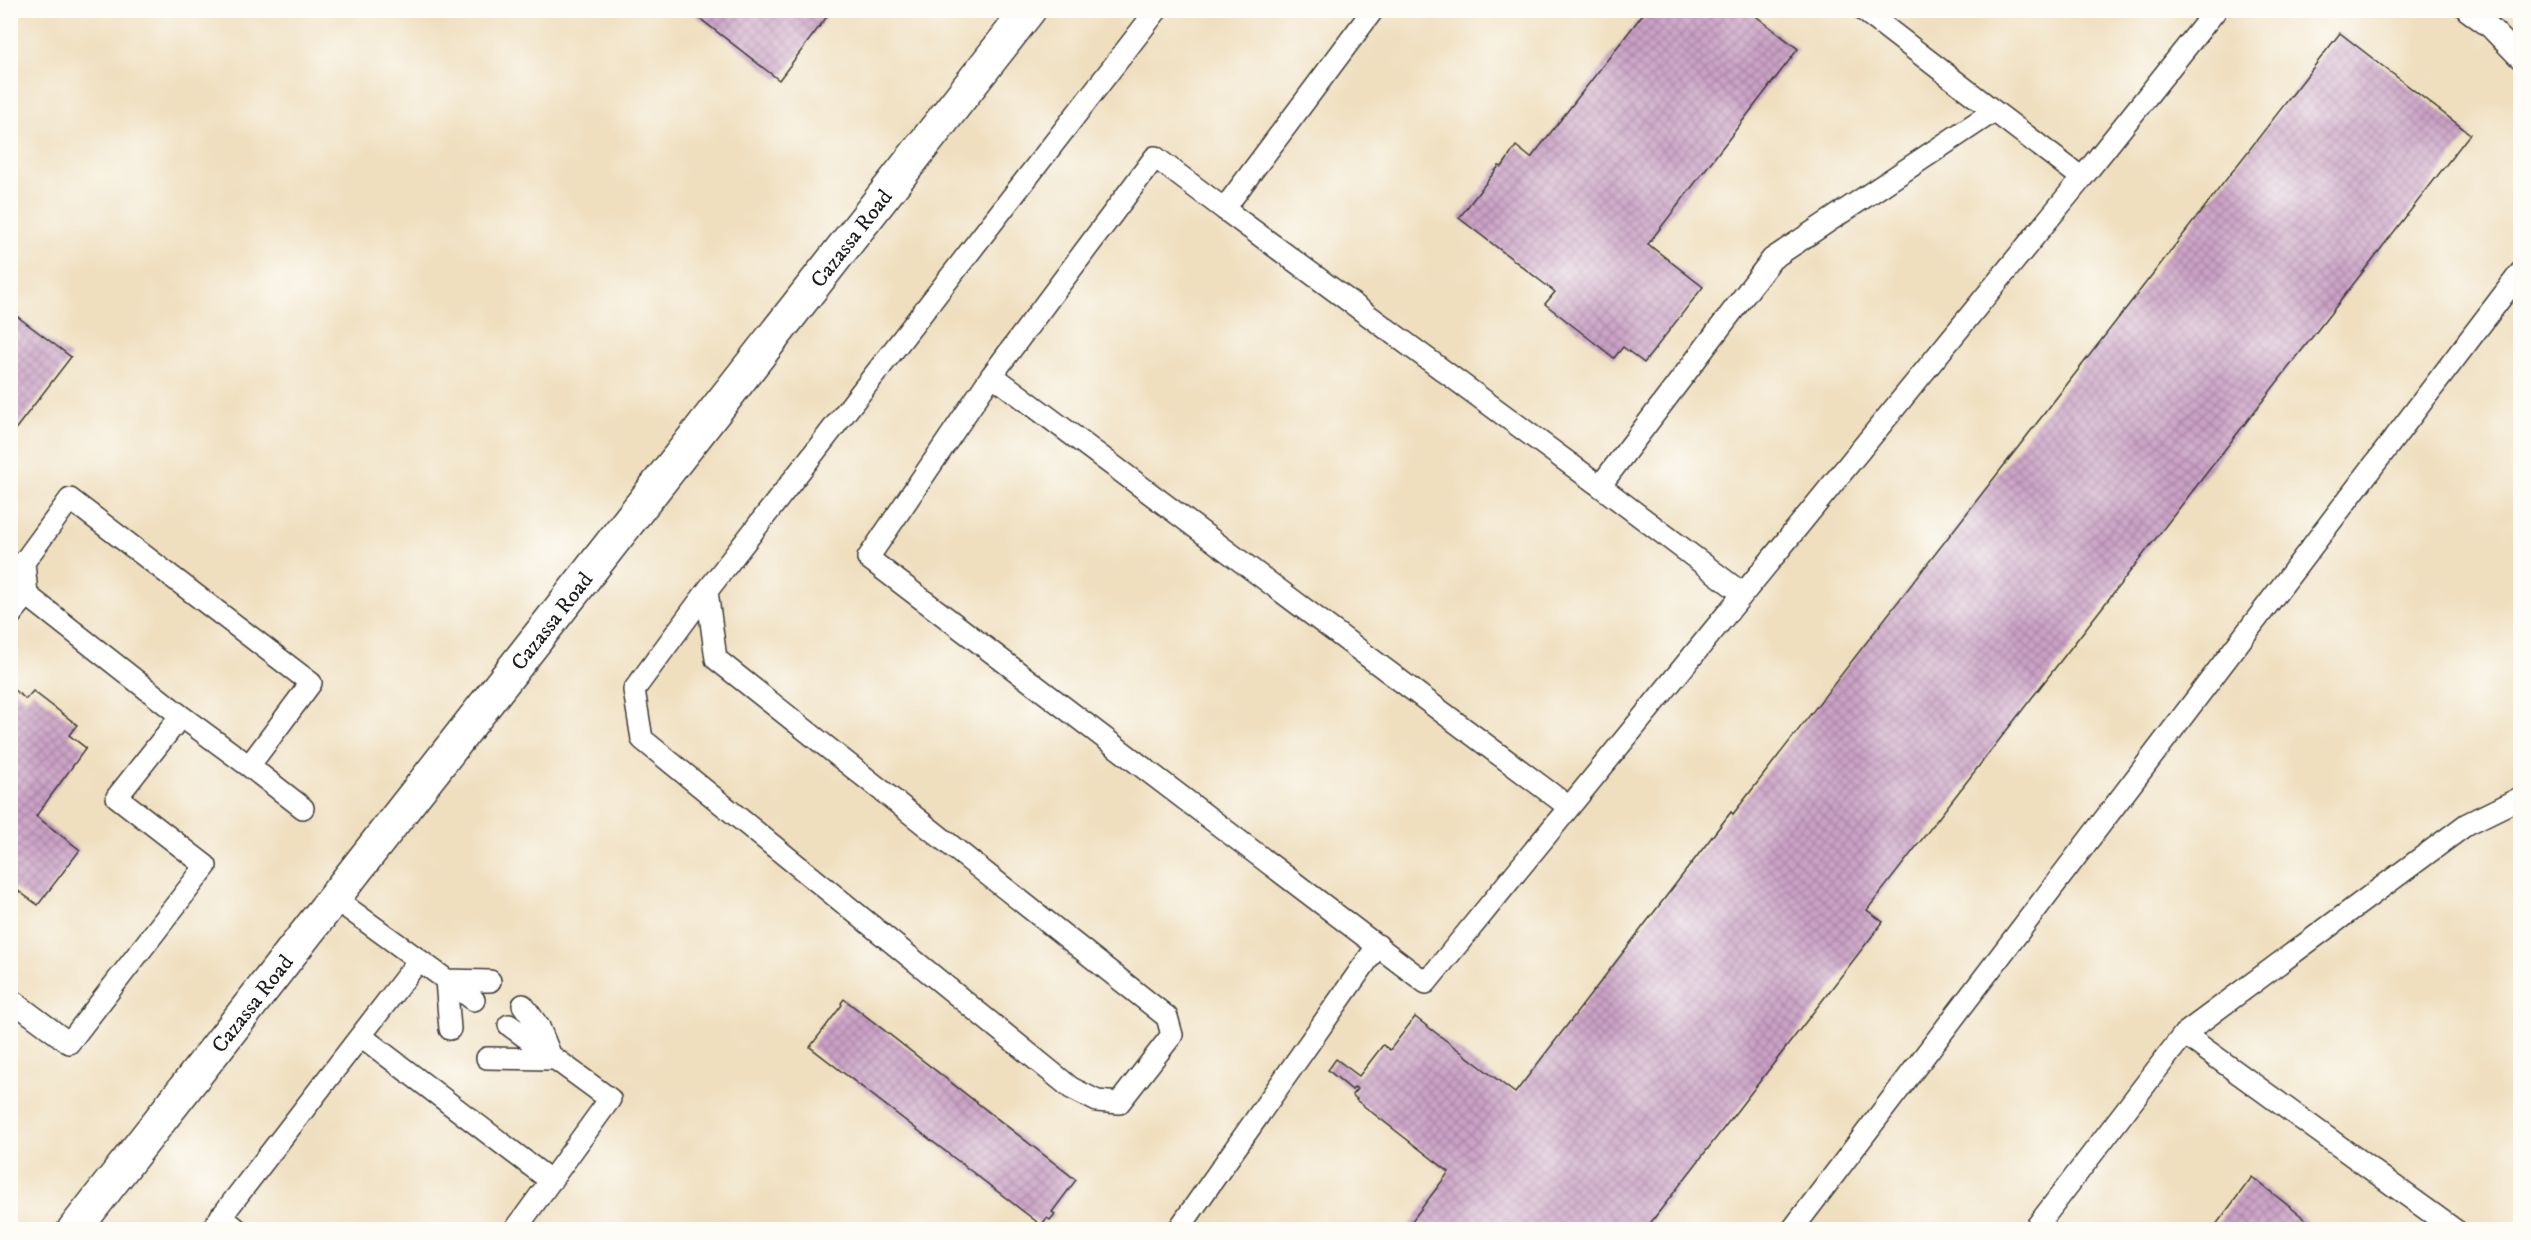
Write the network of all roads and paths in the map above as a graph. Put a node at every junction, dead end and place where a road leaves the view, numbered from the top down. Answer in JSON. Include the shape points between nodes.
{"nodes":[{"id":1,"x":1029,"y":10,"type":"edge"},
{"id":2,"x":1157,"y":10,"type":"edge"},
{"id":3,"x":1373,"y":10,"type":"edge"},
{"id":4,"x":1863,"y":10,"type":"edge"},
{"id":5,"x":2216,"y":10,"type":"edge"},
{"id":6,"x":2467,"y":10,"type":"edge"},
{"id":7,"x":2520,"y":58,"type":"edge"},
{"id":8,"x":1995,"y":111,"type":"junction"},
{"id":9,"x":2082,"y":178,"type":"junction"},
{"id":10,"x":1224,"y":209,"type":"junction"},
{"id":11,"x":2520,"y":273,"type":"edge"},
{"id":12,"x":992,"y":375,"type":"junction"},
{"id":13,"x":1600,"y":486,"type":"junction"},
{"id":14,"x":707,"y":591,"type":"junction"},
{"id":15,"x":1743,"y":594,"type":"junction"},
{"id":16,"x":27,"y":595,"type":"junction"},
{"id":17,"x":10,"y":616,"type":"edge"},
{"id":18,"x":181,"y":716,"type":"junction"},
{"id":19,"x":249,"y":766,"type":"junction"},
{"id":20,"x":2520,"y":798,"type":"edge"},
{"id":21,"x":1569,"y":807,"type":"junction"},
{"id":22,"x":303,"y":808,"type":"dead end"},
{"id":23,"x":334,"y":898,"type":"junction"},
{"id":24,"x":1378,"y":945,"type":"junction"},
{"id":25,"x":419,"y":960,"type":"junction"},
{"id":26,"x":446,"y":980,"type":"junction"},
{"id":27,"x":490,"y":981,"type":"dead end"},
{"id":28,"x":10,"y":999,"type":"edge"},
{"id":29,"x":474,"y":1000,"type":"dead end"},
{"id":30,"x":523,"y":1005,"type":"dead end"},
{"id":31,"x":509,"y":1026,"type":"dead end"},
{"id":32,"x":450,"y":1029,"type":"dead end"},
{"id":33,"x":2184,"y":1034,"type":"junction"},
{"id":34,"x":361,"y":1036,"type":"junction"},
{"id":35,"x":487,"y":1058,"type":"dead end"},
{"id":36,"x":552,"y":1059,"type":"junction"},
{"id":37,"x":552,"y":1181,"type":"junction"},
{"id":38,"x":216,"y":1223,"type":"edge"},
{"id":39,"x":74,"y":1230,"type":"edge"},
{"id":40,"x":238,"y":1230,"type":"edge"},
{"id":41,"x":515,"y":1230,"type":"edge"},
{"id":42,"x":1178,"y":1230,"type":"edge"},
{"id":43,"x":1792,"y":1230,"type":"edge"},
{"id":44,"x":2034,"y":1230,"type":"edge"},
{"id":45,"x":2455,"y":1230,"type":"edge"}],
"edges":[{"from":1,"to":23,"type":"street","name":"Cazassa Road"},
{"from":2,"to":14,"type":"lane"},
{"from":3,"to":10,"type":"lane"},
{"from":4,"to":8,"type":"lane"},
{"from":5,"to":9,"type":"lane"},
{"from":6,"to":7,"type":"lane"},
{"from":8,"to":9,"type":"lane"},
{"from":8,"to":13,"type":"lane","via":[[1772,259]]},
{"from":9,"to":15,"type":"lane"},
{"from":10,"to":12,"type":"lane","via":[[1155,157]]},
{"from":10,"to":13,"type":"lane"},
{"from":11,"to":43,"type":"lane"},
{"from":12,"to":21,"type":"lane"},
{"from":12,"to":24,"type":"lane","via":[[868,558]]},
{"from":13,"to":15,"type":"lane"},
{"from":14,"to":14,"type":"lane","via":[[716,659],[1167,1017],[1172,1035],[1119,1103],[1097,1101],[1071,1088],[642,739],[634,690]]},
{"from":15,"to":21,"type":"lane"},
{"from":16,"to":17,"type":"lane"},
{"from":16,"to":18,"type":"lane"},
{"from":16,"to":19,"type":"lane","via":[[24,562],[70,500],[311,683]]},
{"from":18,"to":19,"type":"lane"},
{"from":18,"to":28,"type":"lane","via":[[117,797],[206,866],[69,1043]]},
{"from":19,"to":22,"type":"lane"},
{"from":20,"to":33,"type":"lane","via":[[2467,824]]},
{"from":21,"to":24,"type":"lane","via":[[1426,983]]},
{"from":23,"to":25,"type":"lane"},
{"from":23,"to":39,"type":"street","name":"Cazassa Road"},
{"from":24,"to":42,"type":"lane"},
{"from":25,"to":26,"type":"lane"},
{"from":25,"to":34,"type":"lane"},
{"from":26,"to":27,"type":"lane"},
{"from":26,"to":29,"type":"lane"},
{"from":26,"to":32,"type":"lane"},
{"from":30,"to":36,"type":"lane","via":[[539,1027]]},
{"from":31,"to":36,"type":"lane"},
{"from":33,"to":44,"type":"lane"},
{"from":33,"to":45,"type":"lane"},
{"from":34,"to":37,"type":"lane"},
{"from":34,"to":38,"type":"lane"},
{"from":35,"to":36,"type":"lane"},
{"from":36,"to":37,"type":"lane","via":[[610,1099]]},
{"from":37,"to":41,"type":"lane"},
{"from":38,"to":40,"type":"lane"}]}
